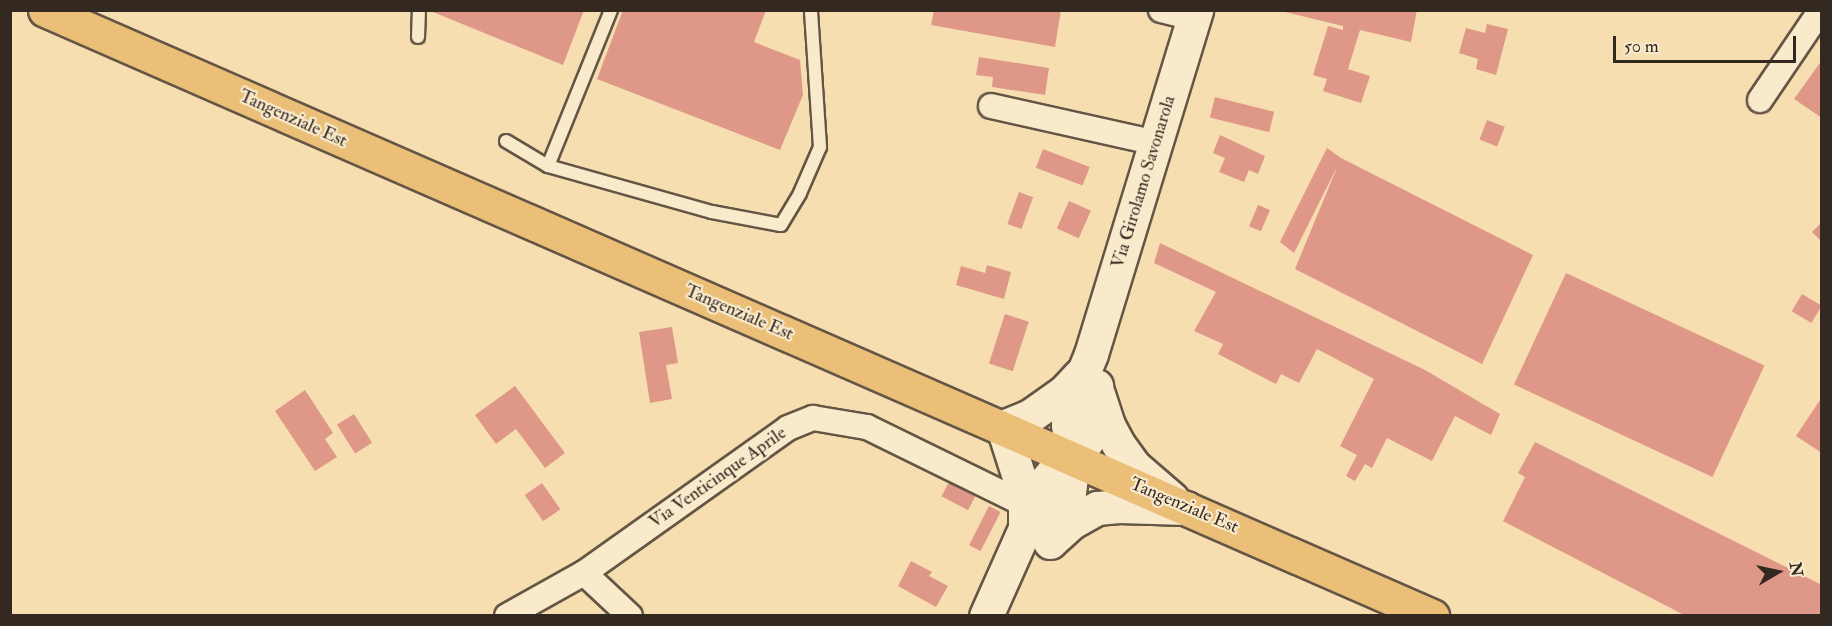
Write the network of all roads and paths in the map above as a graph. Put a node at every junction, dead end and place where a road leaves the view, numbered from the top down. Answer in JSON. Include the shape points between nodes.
{"nodes":[{"id":1,"x":45,"y":10,"type":"edge"},
{"id":2,"x":419,"y":10,"type":"edge"},
{"id":3,"x":611,"y":10,"type":"edge"},
{"id":4,"x":811,"y":10,"type":"edge"},
{"id":5,"x":1161,"y":10,"type":"edge"},
{"id":6,"x":1821,"y":10,"type":"edge"},
{"id":7,"x":1195,"y":14,"type":"edge"},
{"id":8,"x":418,"y":37,"type":"dead end"},
{"id":9,"x":1760,"y":100,"type":"dead end"},
{"id":10,"x":991,"y":106,"type":"dead end"},
{"id":11,"x":506,"y":141,"type":"dead end"},
{"id":12,"x":1156,"y":143,"type":"junction"},
{"id":13,"x":548,"y":166,"type":"junction"},
{"id":14,"x":1090,"y":371,"type":"junction"},
{"id":15,"x":1003,"y":427,"type":"junction"},
{"id":16,"x":1073,"y":460,"type":"junction"},
{"id":17,"x":1026,"y":505,"type":"junction"},
{"id":18,"x":1183,"y":505,"type":"junction"},
{"id":19,"x":1036,"y":540,"type":"junction"},
{"id":20,"x":584,"y":573,"type":"junction"},
{"id":21,"x":1399,"y":605,"type":"edge"},
{"id":22,"x":988,"y":611,"type":"edge"},
{"id":23,"x":507,"y":615,"type":"edge"},
{"id":24,"x":630,"y":615,"type":"edge"},
{"id":25,"x":1432,"y":615,"type":"edge"}],
"edges":[{"from":1,"to":15,"type":"main road","name":"Tangenziale Est"},
{"from":2,"to":8,"type":"lane"},
{"from":3,"to":13,"type":"lane"},
{"from":4,"to":13,"type":"lane","via":[[820,147],[781,225],[712,212]]},
{"from":5,"to":7,"type":"street"},
{"from":6,"to":9,"type":"street"},
{"from":7,"to":12,"type":"street","name":"Via Girolamo Savonarola"},
{"from":10,"to":12,"type":"street"},
{"from":11,"to":13,"type":"lane"},
{"from":12,"to":14,"type":"street","name":"Via Girolamo Savonarola"},
{"from":14,"to":15,"type":"street","name":"Via Girolamo Savonarola","via":[[1030,416]]},
{"from":14,"to":16,"type":"street","name":"Via Girolamo Savonarola","via":[[1071,403],[1068,424]]},
{"from":14,"to":18,"type":"street","via":[[1108,424],[1124,452],[1135,467]]},
{"from":15,"to":16,"type":"main road","name":"Tangenziale Est"},
{"from":15,"to":17,"type":"street"},
{"from":16,"to":18,"type":"main road","name":"Tangenziale Est"},
{"from":16,"to":19,"type":"street","via":[[1057,467],[1046,481]]},
{"from":17,"to":19,"type":"street"},
{"from":17,"to":20,"type":"street","name":"Via Venticinque Aprile","via":[[867,427],[813,418],[788,428]]},
{"from":18,"to":19,"type":"street","via":[[1097,508]]},
{"from":18,"to":21,"type":"main road","name":"Tangenziale Est"},
{"from":19,"to":22,"type":"street"},
{"from":20,"to":23,"type":"street","name":"Via Venticinque Aprile"},
{"from":20,"to":24,"type":"street"},
{"from":21,"to":25,"type":"main road","name":"Tangenziale Est"}]}
